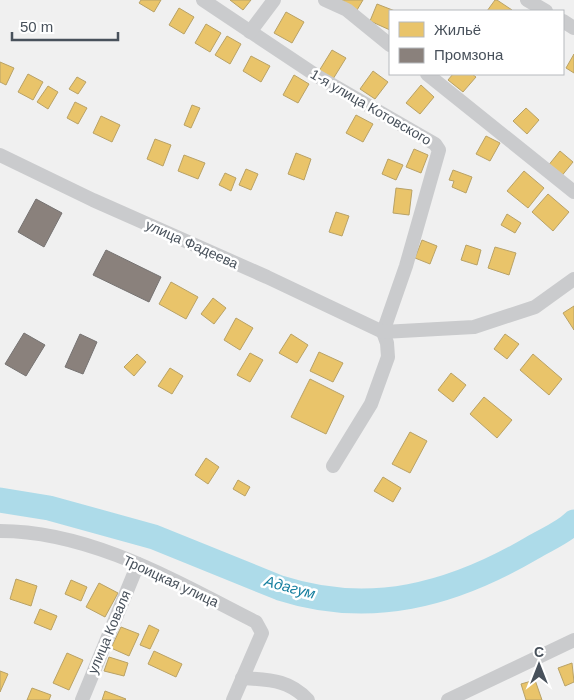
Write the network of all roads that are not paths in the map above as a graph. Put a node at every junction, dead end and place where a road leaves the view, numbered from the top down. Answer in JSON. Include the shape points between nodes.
{"nodes":[{"id":1,"x":203,"y":0,"type":"edge"},
{"id":2,"x":274,"y":0,"type":"edge"},
{"id":3,"x":325,"y":0,"type":"edge"},
{"id":4,"x":528,"y":0,"type":"edge"},
{"id":5,"x":544,"y":10,"type":"edge"},
{"id":6,"x":250,"y":32,"type":"junction"},
{"id":7,"x":389,"y":44,"type":"edge"},
{"id":8,"x":428,"y":75,"type":"edge"},
{"id":9,"x":0,"y":155,"type":"edge"},
{"id":10,"x":574,"y":192,"type":"edge"},
{"id":11,"x":574,"y":279,"type":"edge"},
{"id":12,"x":383,"y":332,"type":"junction"},
{"id":13,"x":333,"y":466,"type":"dead end"},
{"id":14,"x":0,"y":531,"type":"edge"},
{"id":15,"x":138,"y":564,"type":"junction"},
{"id":16,"x":574,"y":640,"type":"edge"},
{"id":17,"x":242,"y":678,"type":"junction"},
{"id":18,"x":82,"y":700,"type":"edge"},
{"id":19,"x":233,"y":700,"type":"edge"},
{"id":20,"x":308,"y":700,"type":"edge"},
{"id":21,"x":448,"y":700,"type":"edge"}],
"edges":[{"from":1,"to":6,"type":"street","name":"1-я улица Котовского"},
{"from":2,"to":6,"type":"street"},
{"from":3,"to":7,"type":"street","via":[[347,10]]},
{"from":4,"to":5,"type":"street"},
{"from":6,"to":12,"type":"street","name":"1-я улица Котовского","via":[[317,76],[435,144],[439,150],[406,266]]},
{"from":8,"to":10,"type":"street"},
{"from":9,"to":12,"type":"street","name":"улица Фадеева"},
{"from":11,"to":12,"type":"street","name":"улица Фадеева","via":[[535,307],[474,327]]},
{"from":12,"to":13,"type":"street","via":[[388,357],[371,404]]},
{"from":14,"to":15,"type":"street","name":"Троицкая улица","via":[[21,531],[72,540]]},
{"from":15,"to":17,"type":"street","name":"Троицкая улица","via":[[256,622],[262,633]]},
{"from":15,"to":18,"type":"street","name":"улица Коваля"},
{"from":16,"to":21,"type":"street"},
{"from":17,"to":19,"type":"street","name":"Троицкая улица"},
{"from":17,"to":20,"type":"street","via":[[278,681],[298,690]]}]}
